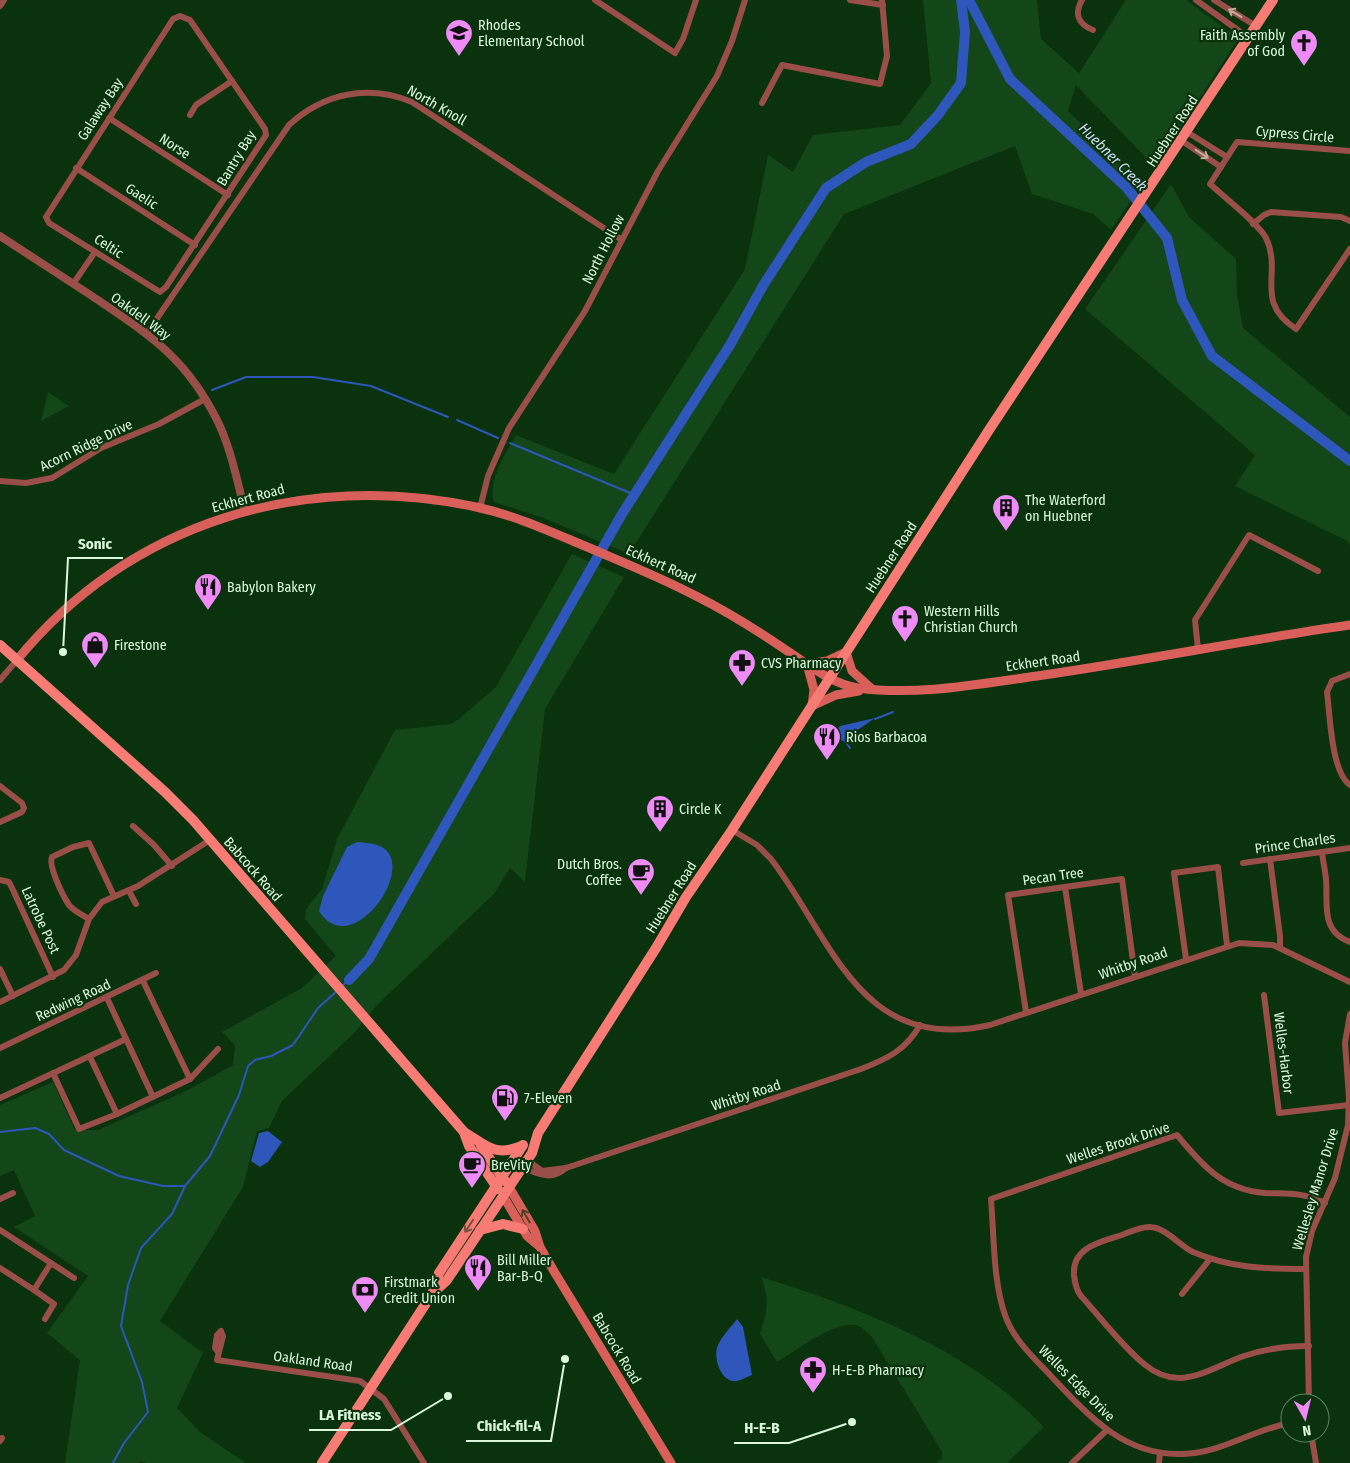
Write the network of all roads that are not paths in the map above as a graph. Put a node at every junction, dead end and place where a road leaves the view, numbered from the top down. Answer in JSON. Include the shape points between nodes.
{"nodes":[{"id":1,"x":4,"y":0,"type":"edge"},
{"id":2,"x":595,"y":0,"type":"edge"},
{"id":3,"x":696,"y":0,"type":"edge"},
{"id":4,"x":745,"y":0,"type":"edge"},
{"id":5,"x":850,"y":0,"type":"edge"},
{"id":6,"x":1082,"y":0,"type":"edge"},
{"id":7,"x":1196,"y":0,"type":"edge"},
{"id":8,"x":1214,"y":0,"type":"edge"},
{"id":9,"x":1273,"y":0,"type":"edge"},
{"id":10,"x":882,"y":2,"type":"edge"},
{"id":11,"x":0,"y":6,"type":"edge"},
{"id":12,"x":180,"y":16,"type":"joint"},
{"id":13,"x":1256,"y":26,"type":"junction"},
{"id":14,"x":1092,"y":30,"type":"dead end"},
{"id":15,"x":1249,"y":38,"type":"junction"},
{"id":16,"x":232,"y":81,"type":"junction"},
{"id":17,"x":762,"y":103,"type":"dead end"},
{"id":18,"x":190,"y":116,"type":"dead end"},
{"id":19,"x":109,"y":118,"type":"junction"},
{"id":20,"x":1185,"y":136,"type":"junction"},
{"id":21,"x":1350,"y":151,"type":"edge"},
{"id":22,"x":1227,"y":157,"type":"junction"},
{"id":23,"x":1222,"y":167,"type":"junction"},
{"id":24,"x":76,"y":168,"type":"junction"},
{"id":25,"x":228,"y":195,"type":"junction"},
{"id":26,"x":47,"y":220,"type":"joint"},
{"id":27,"x":1350,"y":221,"type":"edge"},
{"id":28,"x":1253,"y":224,"type":"junction"},
{"id":29,"x":2,"y":237,"type":"edge"},
{"id":30,"x":622,"y":240,"type":"junction"},
{"id":31,"x":195,"y":245,"type":"junction"},
{"id":32,"x":0,"y":246,"type":"edge"},
{"id":33,"x":1350,"y":248,"type":"edge"},
{"id":34,"x":95,"y":252,"type":"junction"},
{"id":35,"x":73,"y":284,"type":"junction"},
{"id":36,"x":160,"y":292,"type":"joint"},
{"id":37,"x":147,"y":333,"type":"junction"},
{"id":38,"x":205,"y":399,"type":"junction"},
{"id":39,"x":0,"y":481,"type":"edge"},
{"id":40,"x":480,"y":508,"type":"junction"},
{"id":41,"x":245,"y":511,"type":"junction"},
{"id":42,"x":1318,"y":571,"type":"dead end"},
{"id":43,"x":1350,"y":625,"type":"edge"},
{"id":44,"x":0,"y":645,"type":"edge"},
{"id":45,"x":1198,"y":649,"type":"junction"},
{"id":46,"x":846,"y":652,"type":"junction"},
{"id":47,"x":17,"y":660,"type":"junction"},
{"id":48,"x":807,"y":664,"type":"junction"},
{"id":49,"x":1350,"y":674,"type":"edge"},
{"id":50,"x":830,"y":678,"type":"junction"},
{"id":51,"x":0,"y":680,"type":"edge"},
{"id":52,"x":872,"y":689,"type":"junction"},
{"id":53,"x":812,"y":706,"type":"junction"},
{"id":54,"x":1350,"y":785,"type":"edge"},
{"id":55,"x":0,"y":786,"type":"edge"},
{"id":56,"x":0,"y":822,"type":"edge"},
{"id":57,"x":133,"y":826,"type":"dead end"},
{"id":58,"x":732,"y":830,"type":"junction"},
{"id":59,"x":210,"y":840,"type":"junction"},
{"id":60,"x":1350,"y":848,"type":"edge"},
{"id":61,"x":1322,"y":852,"type":"junction"},
{"id":62,"x":1270,"y":859,"type":"junction"},
{"id":63,"x":1243,"y":863,"type":"dead end"},
{"id":64,"x":172,"y":866,"type":"junction"},
{"id":65,"x":0,"y":880,"type":"edge"},
{"id":66,"x":1065,"y":887,"type":"junction"},
{"id":67,"x":129,"y":891,"type":"junction"},
{"id":68,"x":114,"y":896,"type":"junction"},
{"id":69,"x":136,"y":904,"type":"dead end"},
{"id":70,"x":89,"y":919,"type":"junction"},
{"id":71,"x":1350,"y":942,"type":"edge"},
{"id":72,"x":1227,"y":945,"type":"junction"},
{"id":73,"x":1280,"y":948,"type":"junction"},
{"id":74,"x":1186,"y":959,"type":"junction"},
{"id":75,"x":0,"y":969,"type":"edge"},
{"id":76,"x":156,"y":974,"type":"dead end"},
{"id":77,"x":1135,"y":976,"type":"junction"},
{"id":78,"x":53,"y":977,"type":"junction"},
{"id":79,"x":143,"y":981,"type":"junction"},
{"id":80,"x":1350,"y":982,"type":"edge"},
{"id":81,"x":1081,"y":994,"type":"junction"},
{"id":82,"x":1264,"y":995,"type":"dead end"},
{"id":83,"x":13,"y":996,"type":"junction"},
{"id":84,"x":107,"y":998,"type":"junction"},
{"id":85,"x":0,"y":1002,"type":"edge"},
{"id":86,"x":1026,"y":1012,"type":"junction"},
{"id":87,"x":1350,"y":1014,"type":"edge"},
{"id":88,"x":920,"y":1025,"type":"junction"},
{"id":89,"x":126,"y":1039,"type":"junction"},
{"id":90,"x":0,"y":1048,"type":"edge"},
{"id":91,"x":218,"y":1049,"type":"dead end"},
{"id":92,"x":90,"y":1057,"type":"junction"},
{"id":93,"x":54,"y":1073,"type":"junction"},
{"id":94,"x":190,"y":1079,"type":"junction"},
{"id":95,"x":153,"y":1097,"type":"junction"},
{"id":96,"x":0,"y":1098,"type":"edge"},
{"id":97,"x":1349,"y":1105,"type":"edge"},
{"id":98,"x":117,"y":1114,"type":"junction"},
{"id":99,"x":464,"y":1132,"type":"junction"},
{"id":100,"x":538,"y":1132,"type":"junction"},
{"id":101,"x":478,"y":1141,"type":"junction"},
{"id":102,"x":522,"y":1146,"type":"junction"},
{"id":103,"x":525,"y":1164,"type":"junction"},
{"id":104,"x":502,"y":1176,"type":"junction"},
{"id":105,"x":496,"y":1186,"type":"junction"},
{"id":106,"x":509,"y":1187,"type":"junction"},
{"id":107,"x":13,"y":1193,"type":"dead end"},
{"id":108,"x":503,"y":1196,"type":"junction"},
{"id":109,"x":0,"y":1199,"type":"edge"},
{"id":110,"x":991,"y":1199,"type":"joint"},
{"id":111,"x":1325,"y":1204,"type":"junction"},
{"id":112,"x":523,"y":1229,"type":"junction"},
{"id":113,"x":0,"y":1230,"type":"edge"},
{"id":114,"x":480,"y":1230,"type":"junction"},
{"id":115,"x":540,"y":1247,"type":"junction"},
{"id":116,"x":1210,"y":1259,"type":"junction"},
{"id":117,"x":51,"y":1263,"type":"junction"},
{"id":118,"x":0,"y":1268,"type":"edge"},
{"id":119,"x":1305,"y":1269,"type":"junction"},
{"id":120,"x":74,"y":1278,"type":"dead end"},
{"id":121,"x":34,"y":1290,"type":"junction"},
{"id":122,"x":432,"y":1294,"type":"junction"},
{"id":123,"x":1182,"y":1294,"type":"dead end"},
{"id":124,"x":45,"y":1319,"type":"dead end"},
{"id":125,"x":1309,"y":1346,"type":"junction"},
{"id":126,"x":218,"y":1352,"type":"dead end"},
{"id":127,"x":371,"y":1388,"type":"junction"},
{"id":128,"x":1309,"y":1393,"type":"edge"},
{"id":129,"x":1280,"y":1425,"type":"edge"},
{"id":130,"x":1106,"y":1431,"type":"junction"},
{"id":131,"x":1313,"y":1443,"type":"edge"},
{"id":132,"x":1160,"y":1453,"type":"junction"},
{"id":133,"x":322,"y":1463,"type":"edge"},
{"id":134,"x":424,"y":1463,"type":"edge"},
{"id":135,"x":671,"y":1463,"type":"edge"},
{"id":136,"x":1072,"y":1463,"type":"edge"},
{"id":137,"x":1159,"y":1463,"type":"edge"},
{"id":138,"x":1316,"y":1463,"type":"edge"}],
"edges":[{"from":1,"to":11,"type":"street"},
{"from":2,"to":3,"type":"street","via":[[675,53],[684,39]]},
{"from":4,"to":30,"type":"street","name":"North Hollow","via":[[717,76],[658,171]]},
{"from":5,"to":10,"type":"street"},
{"from":6,"to":14,"type":"street","via":[[1078,19]]},
{"from":7,"to":15,"type":"street"},
{"from":13,"to":8,"type":"street","one_way":true},
{"from":9,"to":13,"type":"main road","name":"Huebner Road"},
{"from":10,"to":17,"type":"street","via":[[888,56],[880,84],[782,65]]},
{"from":12,"to":16,"type":"street","name":"Bantry Bay","via":[[190,20]]},
{"from":12,"to":19,"type":"street","name":"Galaway Bay","via":[[173,19]]},
{"from":13,"to":15,"type":"main road","name":"Huebner Road"},
{"from":15,"to":20,"type":"main road","name":"Huebner Road"},
{"from":16,"to":18,"type":"street","via":[[196,105]]},
{"from":16,"to":25,"type":"street","name":"Bantry Bay","via":[[266,135]]},
{"from":19,"to":24,"type":"street","name":"Galaway Bay"},
{"from":19,"to":25,"type":"street","name":"Norse"},
{"from":20,"to":22,"type":"street"},
{"from":20,"to":23,"type":"street","one_way":true},
{"from":20,"to":46,"type":"main road","name":"Huebner Road"},
{"from":21,"to":22,"type":"street","name":"Cypress Circle","via":[[1237,142]]},
{"from":22,"to":23,"type":"street"},
{"from":23,"to":28,"type":"street","via":[[1210,184]]},
{"from":24,"to":26,"type":"street","name":"Galaway Bay","via":[[48,212]]},
{"from":24,"to":31,"type":"street","name":"Gaelic"},
{"from":25,"to":31,"type":"street","name":"Bantry Bay"},
{"from":26,"to":34,"type":"street","name":"Celtic"},
{"from":27,"to":28,"type":"street","via":[[1341,217],[1271,212]]},
{"from":28,"to":33,"type":"street","via":[[1268,244],[1275,309],[1286,323],[1296,329]]},
{"from":29,"to":32,"type":"street"},
{"from":29,"to":35,"type":"street","name":"Oakdell Way"},
{"from":30,"to":37,"type":"street","name":"North Knoll","via":[[412,102],[386,94],[350,93],[327,99],[309,109],[282,134]]},
{"from":30,"to":40,"type":"street","name":"North Hollow","via":[[585,311],[509,428],[488,476]]},
{"from":31,"to":36,"type":"street","name":"Bantry Bay"},
{"from":34,"to":35,"type":"street"},
{"from":34,"to":36,"type":"street","name":"Celtic"},
{"from":35,"to":37,"type":"street","name":"Oakdell Way"},
{"from":37,"to":38,"type":"street","name":"Oakdell Way","via":[[182,366]]},
{"from":38,"to":39,"type":"street","name":"Acorn Ridge Drive","via":[[159,424],[102,448],[52,478],[26,483]]},
{"from":38,"to":41,"type":"street","name":"Oakdell Way","via":[[223,435]]},
{"from":40,"to":41,"type":"main road","name":"Eckhert Road","via":[[434,499],[363,494],[285,501]]},
{"from":40,"to":48,"type":"main road","name":"Eckhert Road","via":[[529,523],[669,582],[715,606]]},
{"from":41,"to":47,"type":"main road","name":"Eckhert Road","via":[[191,529],[102,579],[57,615]]},
{"from":42,"to":45,"type":"street","via":[[1248,536],[1195,620]]},
{"from":43,"to":45,"type":"main road","name":"Eckhert Road"},
{"from":44,"to":47,"type":"main road","name":"Babcock Road"},
{"from":45,"to":52,"type":"main road","name":"Eckhert Road","via":[[1126,663],[962,686]]},
{"from":46,"to":48,"type":"main road","via":[[827,661]]},
{"from":46,"to":50,"type":"main road","name":"Huebner Road"},
{"from":46,"to":52,"type":"main road","via":[[852,671]]},
{"from":47,"to":51,"type":"street","name":"Eckhert Road"},
{"from":47,"to":59,"type":"main road","name":"Babcock Road","via":[[165,792]]},
{"from":48,"to":50,"type":"main road","name":"Eckhert Road"},
{"from":48,"to":53,"type":"main road","via":[[814,690]]},
{"from":49,"to":54,"type":"street","via":[[1332,681],[1327,692],[1338,768]]},
{"from":50,"to":52,"type":"main road","name":"Eckhert Road","via":[[848,686]]},
{"from":50,"to":53,"type":"main road","name":"Huebner Road"},
{"from":52,"to":53,"type":"main road","via":[[836,695]]},
{"from":53,"to":58,"type":"main road","name":"Huebner Road"},
{"from":55,"to":56,"type":"street","via":[[24,808]]},
{"from":57,"to":64,"type":"street"},
{"from":58,"to":88,"type":"street","name":"Whitby Road","via":[[757,845],[771,859],[855,985],[879,1007]]},
{"from":58,"to":100,"type":"main road","name":"Huebner Road"},
{"from":59,"to":64,"type":"street"},
{"from":59,"to":99,"type":"main road","name":"Babcock Road"},
{"from":60,"to":61,"type":"street","name":"Prince Charles"},
{"from":61,"to":62,"type":"street","name":"Prince Charles"},
{"from":61,"to":71,"type":"street","via":[[1328,920],[1341,939]]},
{"from":62,"to":63,"type":"street","name":"Prince Charles"},
{"from":62,"to":73,"type":"street"},
{"from":64,"to":67,"type":"street"},
{"from":65,"to":78,"type":"street","name":"Latrobe Post","via":[[9,882]]},
{"from":66,"to":77,"type":"street","name":"Pecan Tree","via":[[1122,879]]},
{"from":66,"to":81,"type":"street"},
{"from":66,"to":86,"type":"street","name":"Pecan Tree","via":[[1008,895]]},
{"from":67,"to":68,"type":"street"},
{"from":67,"to":69,"type":"street"},
{"from":68,"to":70,"type":"street","via":[[102,902]]},
{"from":68,"to":70,"type":"street","via":[[89,844],[84,843],[52,857],[50,862],[70,905]]},
{"from":70,"to":78,"type":"street","via":[[76,955],[64,970]]},
{"from":72,"to":73,"type":"street","name":"Whitby Road","via":[[1256,942]]},
{"from":72,"to":74,"type":"street","name":"Whitby Road"},
{"from":72,"to":74,"type":"street","via":[[1218,867],[1174,873]]},
{"from":73,"to":80,"type":"street","name":"Whitby Road"},
{"from":74,"to":77,"type":"street","name":"Whitby Road"},
{"from":75,"to":83,"type":"street"},
{"from":76,"to":79,"type":"street","name":"Redwing Road"},
{"from":77,"to":81,"type":"street","name":"Whitby Road"},
{"from":78,"to":83,"type":"street"},
{"from":79,"to":84,"type":"street","name":"Redwing Road"},
{"from":79,"to":94,"type":"street"},
{"from":81,"to":86,"type":"street","name":"Whitby Road"},
{"from":82,"to":97,"type":"street","name":"Welles-Harbor","via":[[1279,1113]]},
{"from":83,"to":85,"type":"street"},
{"from":84,"to":89,"type":"street"},
{"from":84,"to":90,"type":"street","name":"Redwing Road"},
{"from":86,"to":88,"type":"street","name":"Whitby Road","via":[[971,1029],[948,1030]]},
{"from":87,"to":97,"type":"street","name":"Wellesley Manor Drive","via":[[1345,1043]]},
{"from":88,"to":103,"type":"street","name":"Whitby Road","via":[[903,1049],[872,1065],[566,1168],[560,1174],[545,1177]]},
{"from":89,"to":92,"type":"street"},
{"from":89,"to":95,"type":"street"},
{"from":91,"to":94,"type":"street"},
{"from":92,"to":93,"type":"street"},
{"from":92,"to":98,"type":"street"},
{"from":93,"to":96,"type":"street"},
{"from":93,"to":98,"type":"street","via":[[79,1129]]},
{"from":94,"to":95,"type":"street"},
{"from":95,"to":98,"type":"street"},
{"from":97,"to":111,"type":"street","name":"Wellesley Manor Drive","via":[[1345,1142]]},
{"from":99,"to":101,"type":"main road","name":"Babcock Road"},
{"from":99,"to":105,"type":"main road","name":"Babcock Road"},
{"from":100,"to":102,"type":"main road","name":"Huebner Road"},
{"from":100,"to":103,"type":"main road","name":"Huebner Road"},
{"from":101,"to":102,"type":"main road","via":[[497,1151]]},
{"from":101,"to":104,"type":"main road","name":"Babcock Road"},
{"from":102,"to":104,"type":"main road","name":"Huebner Road"},
{"from":103,"to":106,"type":"main road","name":"Huebner Road"},
{"from":104,"to":105,"type":"main road","name":"Huebner Road"},
{"from":104,"to":106,"type":"main road","name":"Babcock Road"},
{"from":105,"to":108,"type":"main road","name":"Babcock Road"},
{"from":105,"to":122,"type":"main road","name":"Huebner Road","one_way":true,"via":[[438,1273]]},
{"from":106,"to":108,"type":"main road","name":"Huebner Road"},
{"from":115,"to":106,"type":"main road","name":"Babcock Road","one_way":true,"via":[[535,1231]]},
{"from":107,"to":109,"type":"street"},
{"from":108,"to":112,"type":"main road","name":"Babcock Road"},
{"from":108,"to":114,"type":"main road","name":"Huebner Road"},
{"from":110,"to":111,"type":"street","name":"Welles Brook Drive","via":[[1177,1135],[1206,1168],[1229,1185],[1248,1191],[1298,1193]]},
{"from":110,"to":130,"type":"street","name":"Welles Edge Drive","via":[[1000,1295],[1010,1326],[1028,1352]]},
{"from":111,"to":119,"type":"street","name":"Wellesley Manor Drive","via":[[1312,1231]]},
{"from":112,"to":114,"type":"main road","via":[[503,1224]]},
{"from":112,"to":115,"type":"main road","name":"Babcock Road"},
{"from":113,"to":117,"type":"street"},
{"from":114,"to":122,"type":"main road","name":"Huebner Road","via":[[447,1280]]},
{"from":115,"to":135,"type":"main road","name":"Babcock Road"},
{"from":116,"to":119,"type":"street","via":[[1251,1268]]},
{"from":116,"to":123,"type":"street"},
{"from":116,"to":125,"type":"street","via":[[1152,1227],[1090,1246],[1077,1258],[1074,1270],[1078,1293],[1143,1363],[1172,1378],[1190,1378],[1253,1354]]},
{"from":117,"to":120,"type":"street"},
{"from":117,"to":121,"type":"street"},
{"from":118,"to":121,"type":"street"},
{"from":119,"to":125,"type":"street","name":"Wellesley Manor Drive"},
{"from":121,"to":124,"type":"street","via":[[54,1304]]},
{"from":122,"to":127,"type":"main road","name":"Huebner Road"},
{"from":125,"to":128,"type":"street","name":"Wellesley Manor Drive"},
{"from":126,"to":127,"type":"street","name":"Oakland Road","via":[[217,1360],[349,1378]]},
{"from":127,"to":133,"type":"main road","name":"Huebner Road"},
{"from":127,"to":134,"type":"street","name":"Oakland Road","via":[[384,1399]]},
{"from":129,"to":132,"type":"street","name":"Welles Edge Drive","via":[[1209,1452]]},
{"from":130,"to":132,"type":"street","name":"Welles Edge Drive","via":[[1128,1443]]},
{"from":130,"to":136,"type":"street"},
{"from":131,"to":138,"type":"street"},
{"from":132,"to":137,"type":"street"}]}
